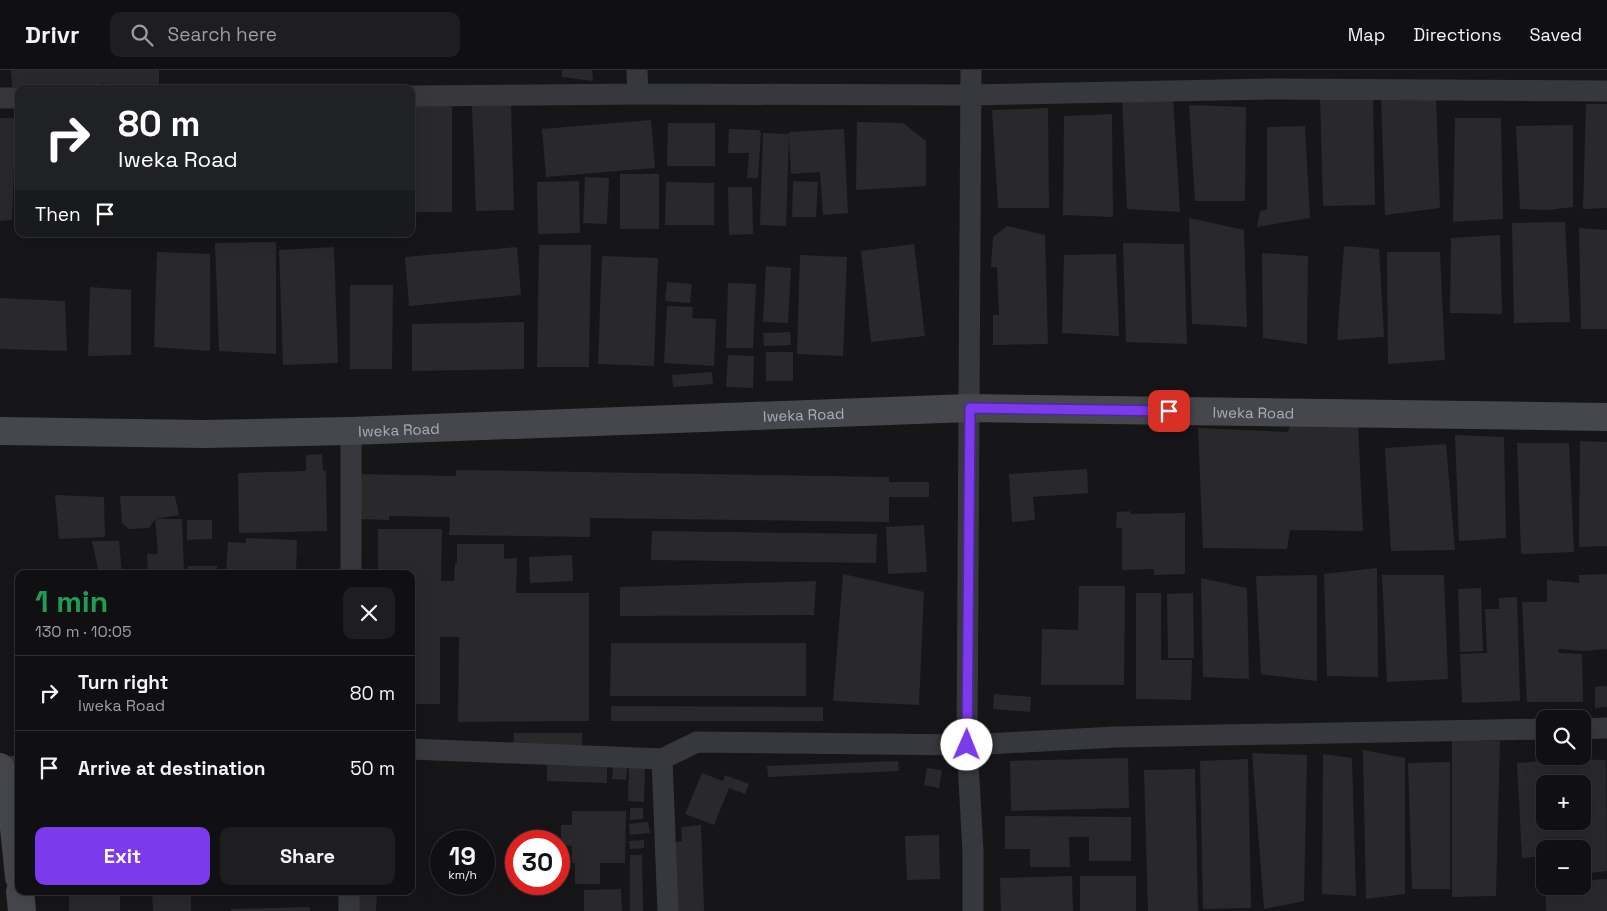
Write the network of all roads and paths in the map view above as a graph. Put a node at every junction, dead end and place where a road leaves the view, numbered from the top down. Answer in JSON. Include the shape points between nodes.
{"nodes":[{"id":1,"x":637,"y":70,"type":"edge"},
{"id":2,"x":971,"y":70,"type":"edge"},
{"id":3,"x":1269,"y":79,"type":"edge"},
{"id":4,"x":1607,"y":90,"type":"edge"},
{"id":5,"x":638,"y":94,"type":"junction"},
{"id":6,"x":415,"y":96,"type":"edge"},
{"id":7,"x":971,"y":96,"type":"junction"},
{"id":8,"x":0,"y":98,"type":"edge"},
{"id":9,"x":15,"y":98,"type":"edge"},
{"id":10,"x":970,"y":408,"type":"junction"},
{"id":11,"x":1607,"y":417,"type":"edge"},
{"id":12,"x":0,"y":431,"type":"edge"},
{"id":13,"x":352,"y":431,"type":"junction"},
{"id":14,"x":350,"y":570,"type":"edge"},
{"id":15,"x":1607,"y":728,"type":"edge"},
{"id":16,"x":1536,"y":729,"type":"edge"},
{"id":17,"x":1591,"y":729,"type":"edge"},
{"id":18,"x":967,"y":745,"type":"junction"},
{"id":19,"x":415,"y":749,"type":"edge"},
{"id":20,"x":662,"y":758,"type":"junction"},
{"id":21,"x":15,"y":766,"type":"edge"},
{"id":22,"x":0,"y":767,"type":"edge"},
{"id":23,"x":15,"y":838,"type":"edge"},
{"id":24,"x":20,"y":895,"type":"edge"},
{"id":25,"x":349,"y":895,"type":"edge"},
{"id":26,"x":22,"y":911,"type":"edge"},
{"id":27,"x":349,"y":911,"type":"edge"},
{"id":28,"x":668,"y":911,"type":"edge"},
{"id":29,"x":973,"y":911,"type":"edge"}],
"edges":[{"from":1,"to":5,"type":"street"},
{"from":2,"to":7,"type":"street"},
{"from":3,"to":4,"type":"street"},
{"from":3,"to":7,"type":"street"},
{"from":5,"to":6,"type":"street"},
{"from":5,"to":7,"type":"street"},
{"from":7,"to":10,"type":"street"},
{"from":8,"to":9,"type":"street"},
{"from":10,"to":11,"type":"main road","name":"Iweka Road"},
{"from":10,"to":13,"type":"main road","name":"Iweka Road"},
{"from":10,"to":18,"type":"street"},
{"from":12,"to":13,"type":"main road","name":"Iweka Road","via":[[203,434]]},
{"from":13,"to":14,"type":"street"},
{"from":15,"to":17,"type":"street"},
{"from":16,"to":18,"type":"street","via":[[1116,737]]},
{"from":18,"to":20,"type":"street","via":[[698,742]]},
{"from":18,"to":29,"type":"street"},
{"from":19,"to":20,"type":"street"},
{"from":20,"to":28,"type":"street"},
{"from":21,"to":22,"type":"street"},
{"from":22,"to":23,"type":"main road"},
{"from":24,"to":26,"type":"main road"},
{"from":25,"to":27,"type":"street"}]}
